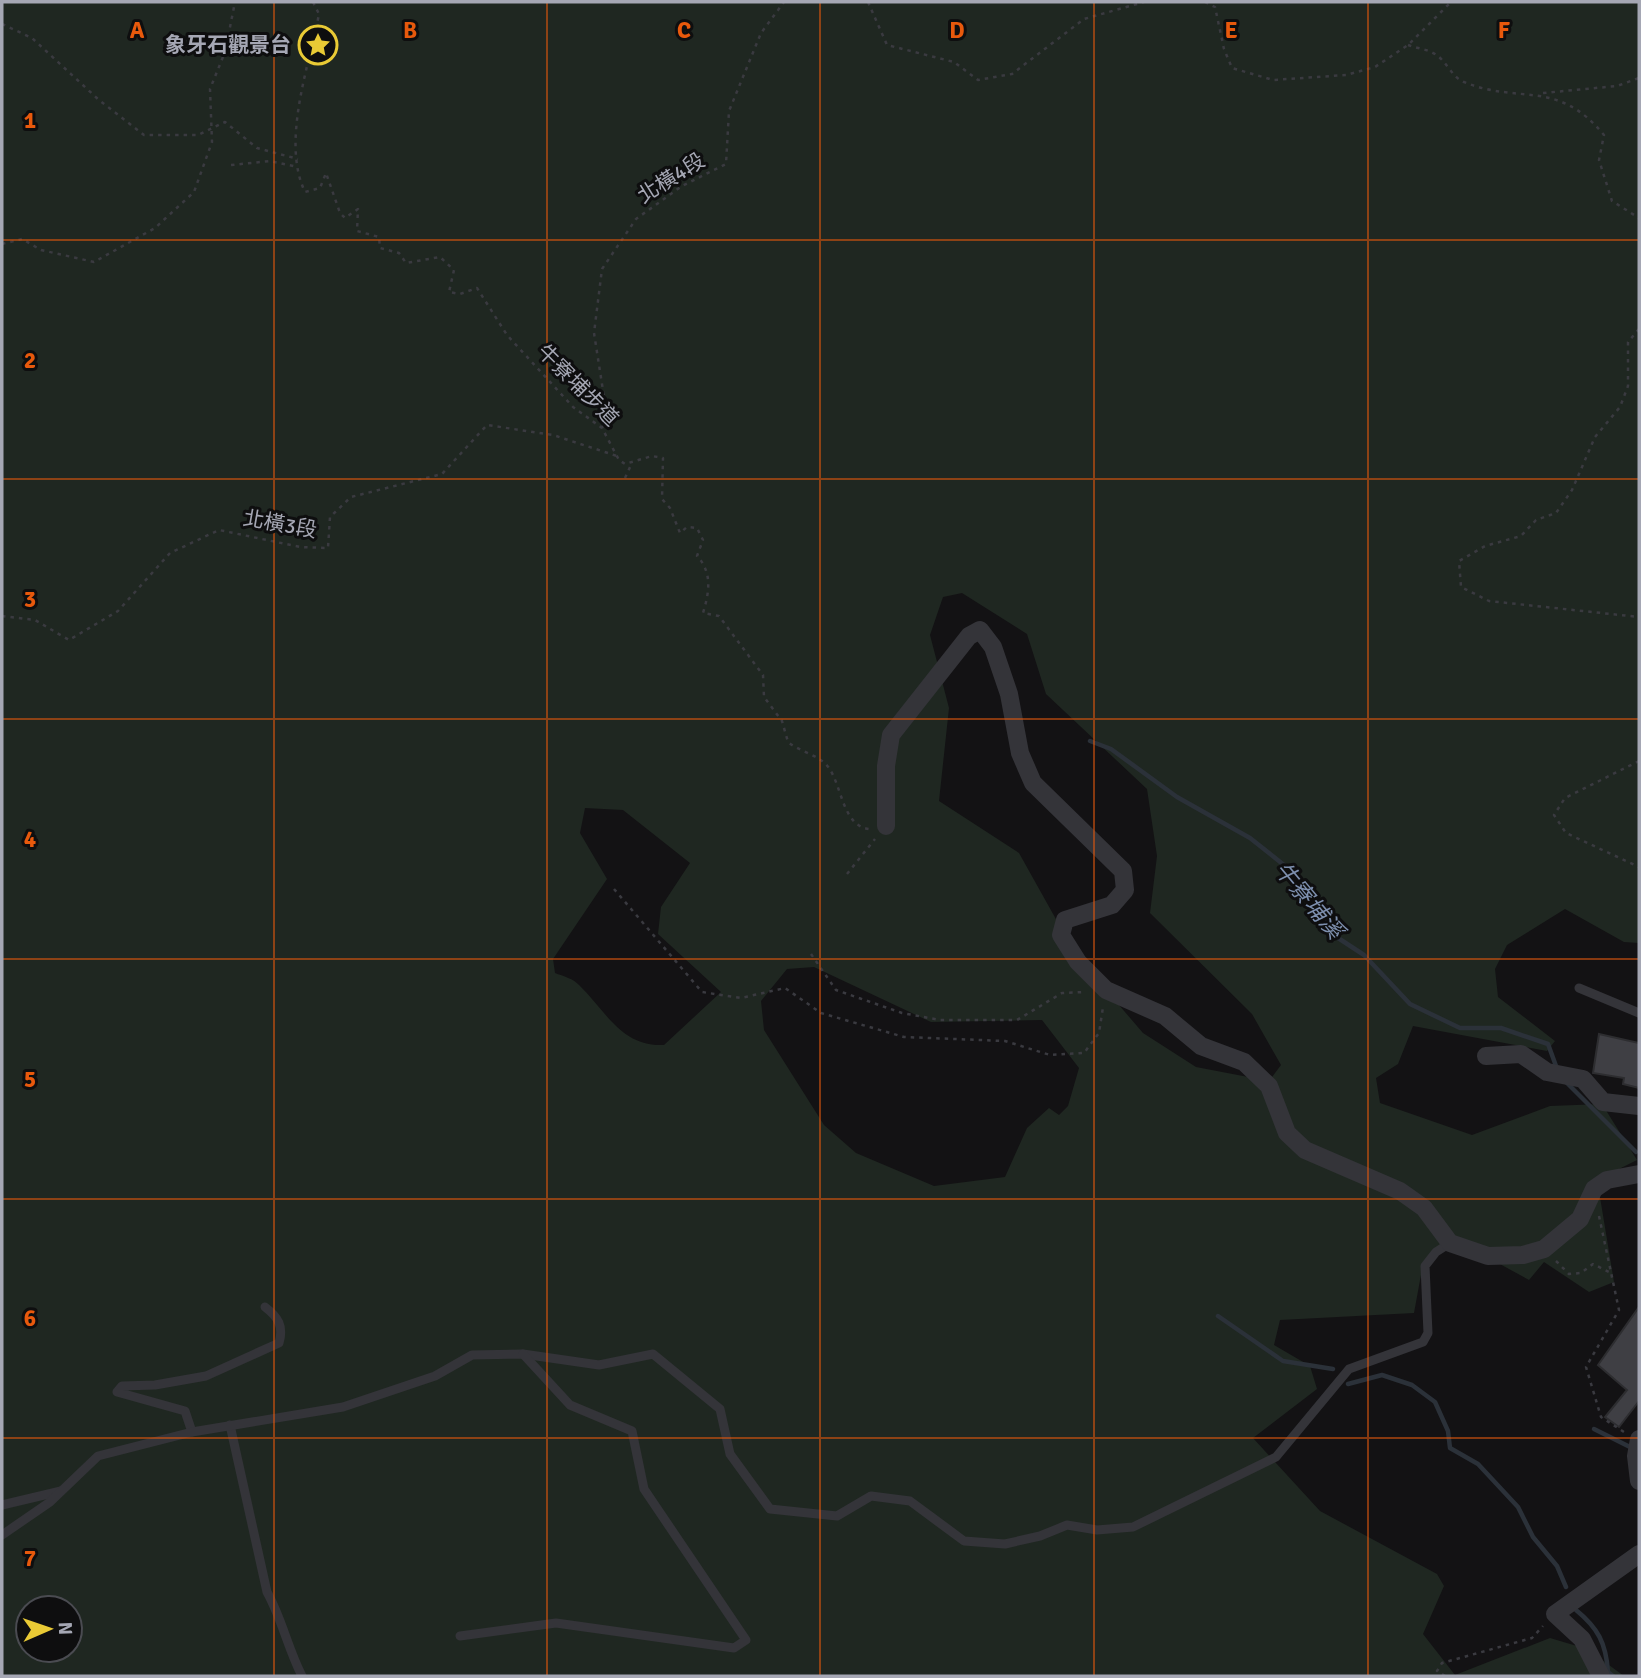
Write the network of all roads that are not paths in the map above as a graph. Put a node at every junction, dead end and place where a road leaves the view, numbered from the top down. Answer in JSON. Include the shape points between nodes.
{"nodes":[{"id":1,"x":886,"y":826,"type":"road end"},
{"id":2,"x":1579,"y":988,"type":"dead end"},
{"id":3,"x":1639,"y":1013,"type":"edge"},
{"id":4,"x":1486,"y":1056,"type":"dead end"},
{"id":5,"x":1639,"y":1106,"type":"edge"},
{"id":6,"x":1639,"y":1174,"type":"edge"},
{"id":7,"x":1450,"y":1243,"type":"junction"},
{"id":8,"x":265,"y":1307,"type":"dead end"},
{"id":9,"x":523,"y":1354,"type":"junction"},
{"id":10,"x":230,"y":1425,"type":"junction"},
{"id":11,"x":192,"y":1432,"type":"junction"},
{"id":12,"x":1638,"y":1446,"type":"edge"},
{"id":13,"x":1639,"y":1481,"type":"edge"},
{"id":14,"x":62,"y":1490,"type":"junction"},
{"id":15,"x":2,"y":1506,"type":"edge"},
{"id":16,"x":2,"y":1535,"type":"edge"},
{"id":17,"x":1639,"y":1554,"type":"edge"},
{"id":18,"x":460,"y":1636,"type":"dead end"},
{"id":19,"x":302,"y":1676,"type":"edge"},
{"id":20,"x":1601,"y":1676,"type":"edge"}],
"edges":[{"from":1,"to":7,"type":"street","via":[[891,735],[969,636],[980,630],[997,658],[1020,753],[1033,783],[1123,871],[1125,890],[1112,905],[1065,920],[1061,935],[1078,962],[1106,990],[1164,1016],[1201,1046],[1244,1062],[1269,1086],[1287,1133],[1306,1150],[1400,1191],[1424,1208]]},
{"from":2,"to":3,"type":"lane"},
{"from":4,"to":5,"type":"street","via":[[1521,1054],[1547,1072],[1583,1079],[1603,1102]]},
{"from":6,"to":7,"type":"street","via":[[1607,1180],[1594,1189],[1580,1219],[1544,1249],[1488,1256]]},
{"from":7,"to":9,"type":"lane","via":[[1425,1265],[1428,1333],[1423,1342],[1349,1369],[1276,1457],[1133,1527],[1097,1531],[1067,1525],[1005,1544],[964,1541],[910,1500],[871,1496],[837,1516],[770,1509],[730,1454],[720,1409],[653,1354],[598,1365]]},
{"from":8,"to":11,"type":"lane","via":[[276,1315],[282,1331],[279,1342],[206,1376],[122,1386],[117,1392],[185,1410]]},
{"from":9,"to":10,"type":"lane","via":[[472,1355],[435,1376],[342,1407]]},
{"from":9,"to":18,"type":"lane","via":[[570,1405],[632,1432],[644,1489],[746,1640],[734,1647],[556,1623]]},
{"from":10,"to":11,"type":"lane"},
{"from":10,"to":19,"type":"lane","via":[[267,1592]]},
{"from":11,"to":14,"type":"lane","via":[[98,1456]]},
{"from":12,"to":13,"type":"street"},
{"from":14,"to":15,"type":"lane"},
{"from":14,"to":16,"type":"lane"},
{"from":17,"to":20,"type":"street","via":[[1555,1614],[1582,1639]]}]}
